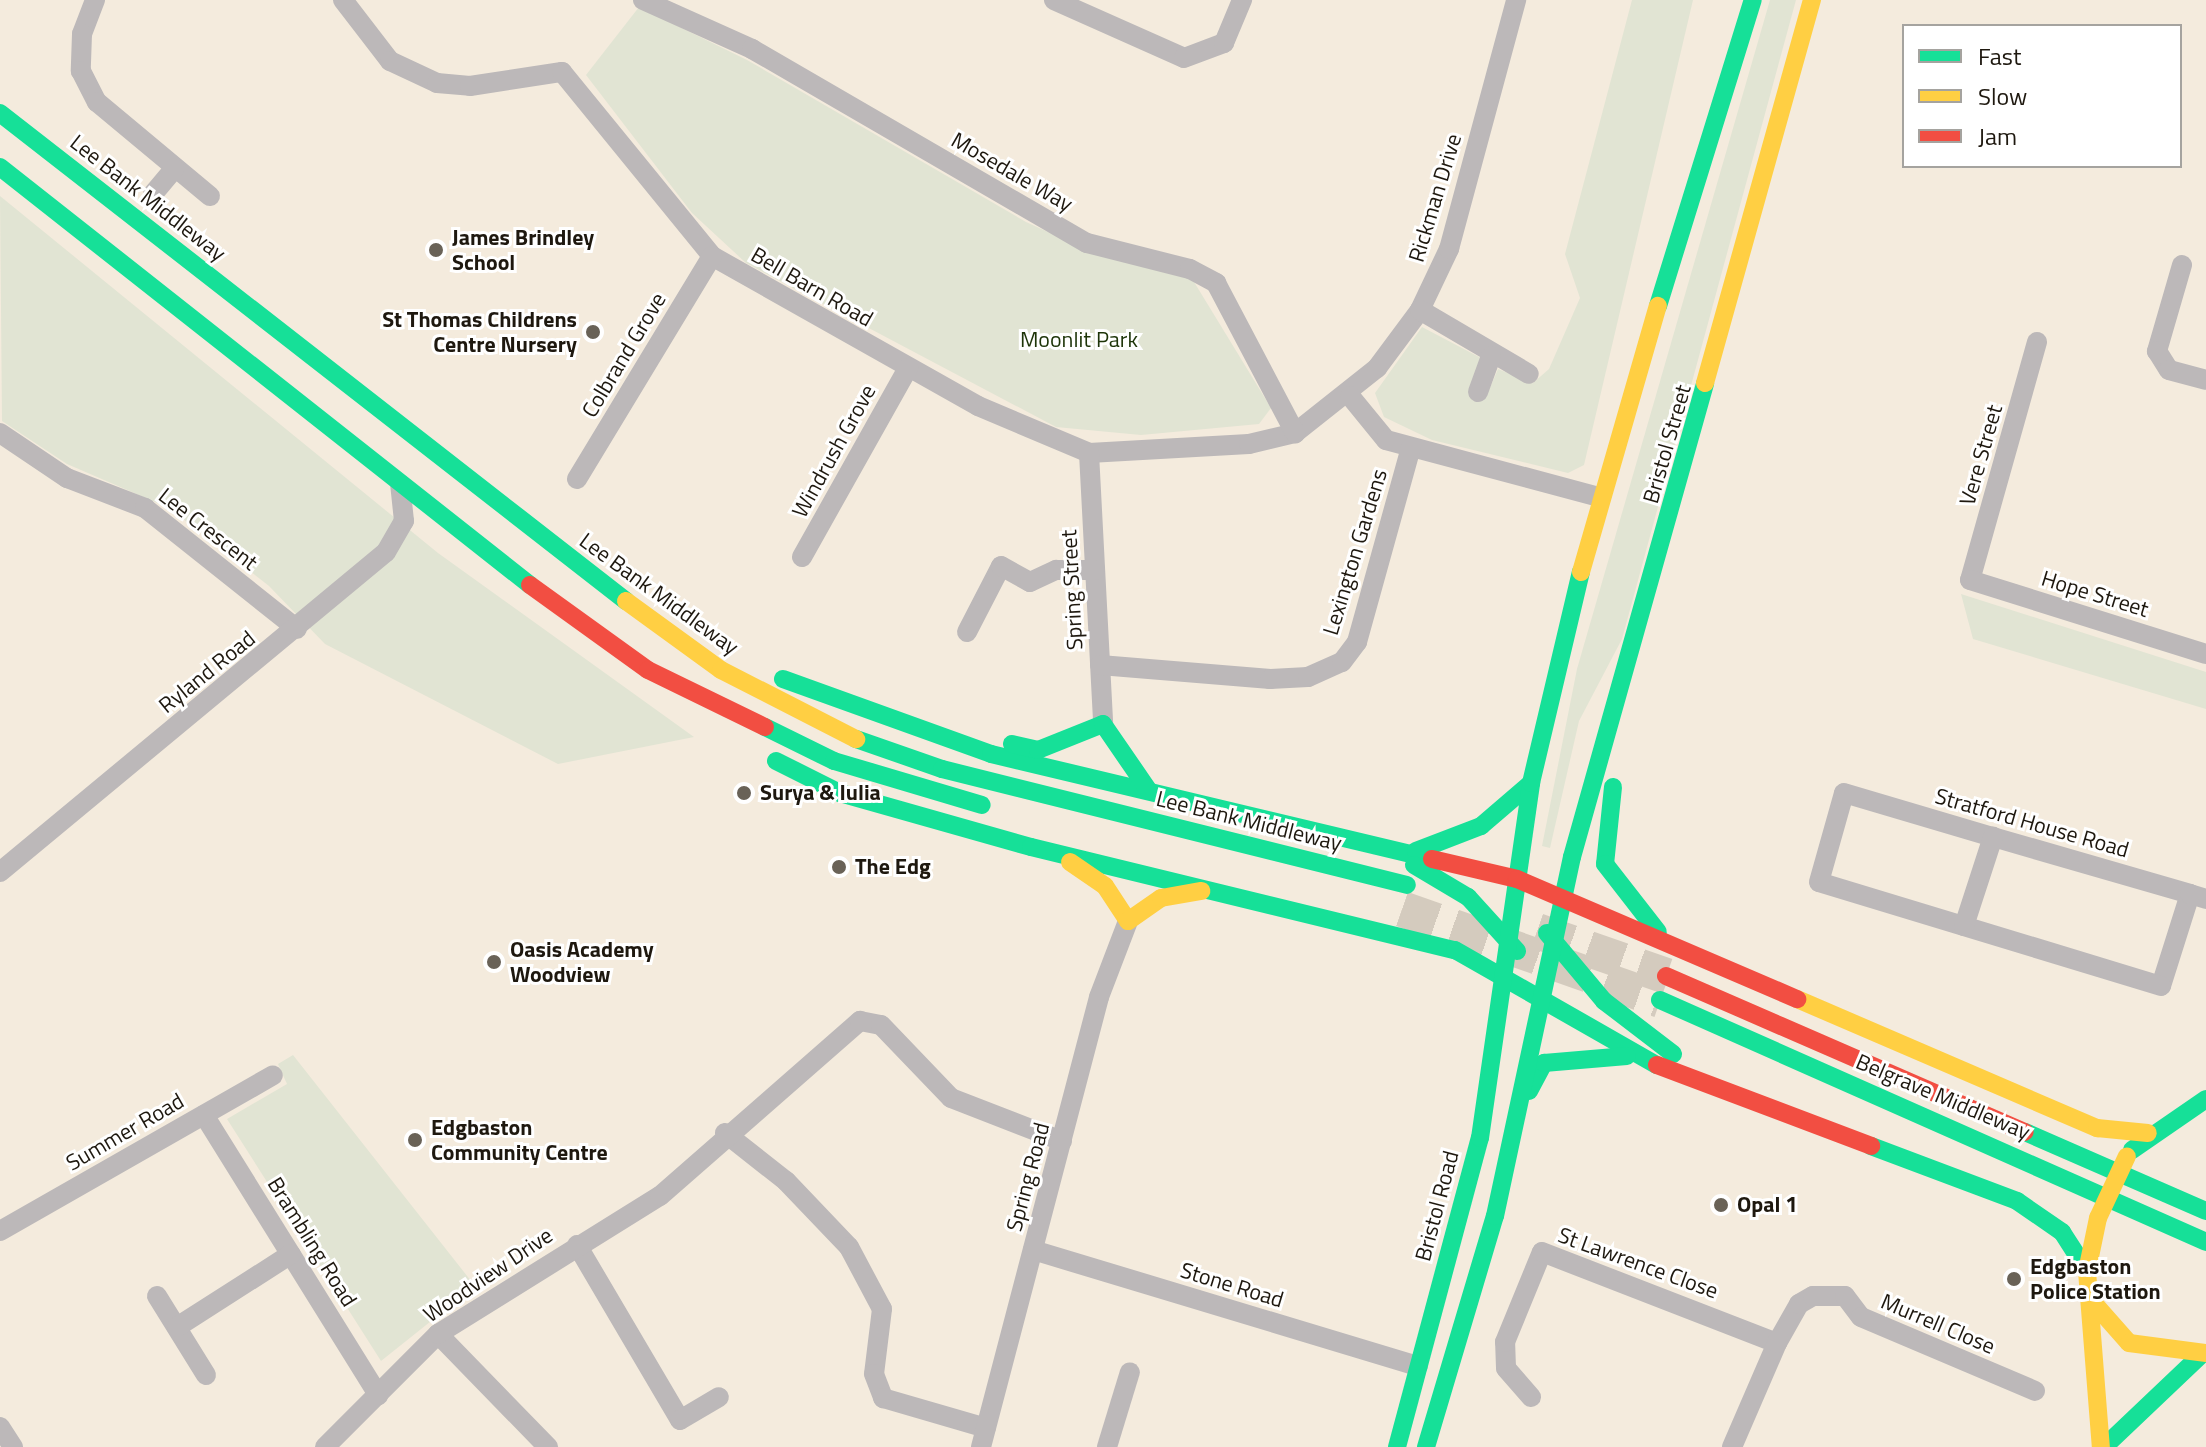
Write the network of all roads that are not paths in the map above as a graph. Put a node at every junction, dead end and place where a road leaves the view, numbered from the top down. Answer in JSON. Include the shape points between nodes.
{"nodes":[{"id":1,"x":95,"y":0,"type":"edge"},
{"id":2,"x":343,"y":0,"type":"edge"},
{"id":3,"x":643,"y":0,"type":"edge"},
{"id":4,"x":1054,"y":0,"type":"edge"},
{"id":5,"x":1242,"y":0,"type":"edge"},
{"id":6,"x":1516,"y":0,"type":"edge"},
{"id":7,"x":1753,"y":0,"type":"edge"},
{"id":8,"x":1812,"y":0,"type":"edge"},
{"id":9,"x":0,"y":113,"type":"edge"},
{"id":10,"x":0,"y":167,"type":"edge"},
{"id":11,"x":174,"y":169,"type":"junction"},
{"id":12,"x":153,"y":194,"type":"dead end"},
{"id":13,"x":210,"y":196,"type":"dead end"},
{"id":14,"x":712,"y":256,"type":"junction"},
{"id":15,"x":2182,"y":265,"type":"dead end"},
{"id":16,"x":1420,"y":310,"type":"junction"},
{"id":17,"x":2037,"y":342,"type":"dead end"},
{"id":18,"x":1491,"y":356,"type":"junction"},
{"id":19,"x":908,"y":368,"type":"junction"},
{"id":20,"x":1529,"y":374,"type":"dead end"},
{"id":21,"x":2206,"y":380,"type":"edge"},
{"id":22,"x":1478,"y":392,"type":"dead end"},
{"id":23,"x":1350,"y":396,"type":"junction"},
{"id":24,"x":0,"y":433,"type":"edge"},
{"id":25,"x":1295,"y":433,"type":"junction"},
{"id":26,"x":1411,"y":447,"type":"junction"},
{"id":27,"x":1089,"y":453,"type":"junction"},
{"id":28,"x":577,"y":479,"type":"dead end"},
{"id":29,"x":400,"y":484,"type":"junction"},
{"id":30,"x":1599,"y":497,"type":"junction"},
{"id":31,"x":802,"y":557,"type":"dead end"},
{"id":32,"x":1095,"y":570,"type":"junction"},
{"id":33,"x":1970,"y":580,"type":"joint"},
{"id":34,"x":642,"y":609,"type":"junction"},
{"id":35,"x":297,"y":629,"type":"junction"},
{"id":36,"x":967,"y":632,"type":"dead end"},
{"id":37,"x":2206,"y":654,"type":"edge"},
{"id":38,"x":1100,"y":665,"type":"junction"},
{"id":39,"x":648,"y":670,"type":"junction"},
{"id":40,"x":1619,"y":688,"type":"junction"},
{"id":41,"x":829,"y":700,"type":"junction"},
{"id":42,"x":1103,"y":724,"type":"junction"},
{"id":43,"x":735,"y":736,"type":"dead end"},
{"id":44,"x":759,"y":752,"type":"dead end"},
{"id":45,"x":1531,"y":783,"type":"junction"},
{"id":46,"x":1149,"y":791,"type":"junction"},
{"id":47,"x":1009,"y":812,"type":"dead end"},
{"id":48,"x":1321,"y":830,"type":"junction"},
{"id":49,"x":1993,"y":837,"type":"junction"},
{"id":50,"x":1416,"y":851,"type":"junction"},
{"id":51,"x":1058,"y":854,"type":"junction"},
{"id":52,"x":0,"y":872,"type":"edge"},
{"id":53,"x":1517,"y":879,"type":"junction"},
{"id":54,"x":1445,"y":880,"type":"junction"},
{"id":55,"x":1407,"y":885,"type":"dead end"},
{"id":56,"x":1206,"y":890,"type":"junction"},
{"id":57,"x":2198,"y":897,"type":"edge"},
{"id":58,"x":1564,"y":899,"type":"junction"},
{"id":59,"x":1128,"y":921,"type":"junction"},
{"id":60,"x":1542,"y":924,"type":"junction"},
{"id":61,"x":1964,"y":926,"type":"junction"},
{"id":62,"x":1409,"y":939,"type":"junction"},
{"id":63,"x":1665,"y":939,"type":"junction"},
{"id":64,"x":1556,"y":946,"type":"junction"},
{"id":65,"x":1514,"y":948,"type":"junction"},
{"id":66,"x":1505,"y":974,"type":"junction"},
{"id":67,"x":1666,"y":976,"type":"tunnel mouth"},
{"id":68,"x":1660,"y":1000,"type":"tunnel mouth"},
{"id":69,"x":1544,"y":1007,"type":"junction"},
{"id":70,"x":1633,"y":1056,"type":"junction"},
{"id":71,"x":273,"y":1075,"type":"dead end"},
{"id":72,"x":1724,"y":1087,"type":"junction"},
{"id":73,"x":2206,"y":1099,"type":"edge"},
{"id":74,"x":204,"y":1115,"type":"junction"},
{"id":75,"x":725,"y":1133,"type":"junction"},
{"id":76,"x":2148,"y":1133,"type":"junction"},
{"id":77,"x":1510,"y":1136,"type":"junction"},
{"id":78,"x":1062,"y":1141,"type":"junction"},
{"id":79,"x":2206,"y":1211,"type":"edge"},
{"id":80,"x":0,"y":1231,"type":"edge"},
{"id":81,"x":2206,"y":1242,"type":"edge"},
{"id":82,"x":577,"y":1245,"type":"junction"},
{"id":83,"x":1033,"y":1250,"type":"junction"},
{"id":84,"x":291,"y":1254,"type":"junction"},
{"id":85,"x":2087,"y":1271,"type":"junction"},
{"id":86,"x":157,"y":1296,"type":"dead end"},
{"id":87,"x":2091,"y":1300,"type":"junction"},
{"id":88,"x":177,"y":1327,"type":"junction"},
{"id":89,"x":438,"y":1334,"type":"junction"},
{"id":90,"x":1777,"y":1343,"type":"junction"},
{"id":91,"x":2204,"y":1354,"type":"edge"},
{"id":92,"x":1418,"y":1366,"type":"junction"},
{"id":93,"x":1130,"y":1372,"type":"dead end"},
{"id":94,"x":206,"y":1375,"type":"dead end"},
{"id":95,"x":2035,"y":1391,"type":"dead end"},
{"id":96,"x":378,"y":1395,"type":"junction"},
{"id":97,"x":719,"y":1397,"type":"dead end"},
{"id":98,"x":1531,"y":1397,"type":"dead end"},
{"id":99,"x":0,"y":1427,"type":"edge"},
{"id":100,"x":983,"y":1438,"type":"edge"},
{"id":101,"x":13,"y":1447,"type":"edge"},
{"id":102,"x":325,"y":1447,"type":"edge"},
{"id":103,"x":548,"y":1447,"type":"edge"},
{"id":104,"x":1107,"y":1447,"type":"edge"},
{"id":105,"x":1397,"y":1447,"type":"edge"},
{"id":106,"x":1426,"y":1447,"type":"edge"},
{"id":107,"x":1732,"y":1447,"type":"edge"},
{"id":108,"x":2103,"y":1447,"type":"edge"}],
"edges":[{"from":1,"to":11,"type":"street","via":[[82,34],[81,71],[97,102]]},
{"from":2,"to":14,"type":"street","name":"Bell Barn Road","via":[[390,61],[437,83],[470,86],[562,72]]},
{"from":3,"to":25,"type":"street","name":"Mosedale Way","via":[[752,49],[1087,243],[1190,269],[1216,283]]},
{"from":4,"to":5,"type":"street","via":[[1184,58],[1210,54],[1235,27]]},
{"from":6,"to":16,"type":"street","name":"Rickman Drive","via":[[1449,249]]},
{"from":7,"to":30,"type":"main road"},
{"from":8,"to":40,"type":"main road","name":"Bristol Street"},
{"from":9,"to":34,"type":"main road","name":"Lee Bank Middleway"},
{"from":10,"to":29,"type":"main road"},
{"from":11,"to":12,"type":"street"},
{"from":11,"to":13,"type":"street"},
{"from":14,"to":19,"type":"street","name":"Bell Barn Road"},
{"from":14,"to":28,"type":"street","name":"Colbrand Grove"},
{"from":15,"to":21,"type":"street","via":[[2157,351],[2169,370]]},
{"from":16,"to":18,"type":"street"},
{"from":16,"to":23,"type":"street","name":"Rickman Drive"},
{"from":17,"to":33,"type":"street","name":"Vere Street"},
{"from":18,"to":20,"type":"street"},
{"from":18,"to":22,"type":"street"},
{"from":19,"to":27,"type":"street","name":"Bell Barn Road","via":[[1050,443]]},
{"from":19,"to":31,"type":"street","name":"Windrush Grove"},
{"from":23,"to":25,"type":"street","name":"Bell Barn Road"},
{"from":23,"to":26,"type":"street","via":[[1386,440]]},
{"from":24,"to":35,"type":"street","name":"Lee Crescent","via":[[67,478],[145,508]]},
{"from":25,"to":27,"type":"street","name":"Bell Barn Road","via":[[1249,444]]},
{"from":26,"to":30,"type":"street"},
{"from":26,"to":38,"type":"street","name":"Lexington Gardens","via":[[1357,642],[1342,662],[1308,677],[1270,679]]},
{"from":27,"to":32,"type":"street","name":"Spring Street"},
{"from":29,"to":35,"type":"street","name":"Ryland Road","via":[[404,521],[386,552]]},
{"from":29,"to":39,"type":"main road"},
{"from":30,"to":45,"type":"main road"},
{"from":32,"to":36,"type":"street","via":[[1056,570],[1030,582],[1001,566]]},
{"from":32,"to":38,"type":"street","name":"Spring Street"},
{"from":33,"to":37,"type":"street","name":"Hope Street"},
{"from":34,"to":41,"type":"main road"},
{"from":34,"to":55,"type":"main road","name":"Lee Bank Middleway","via":[[721,670],[838,733],[942,769]]},
{"from":35,"to":52,"type":"street","name":"Ryland Road"},
{"from":38,"to":42,"type":"street","name":"Spring Street"},
{"from":39,"to":43,"type":"main road"},
{"from":39,"to":47,"type":"main road","via":[[834,761]]},
{"from":40,"to":58,"type":"main road","name":"Bristol Street"},
{"from":40,"to":63,"type":"main road","via":[[1622,746],[1605,864]]},
{"from":41,"to":42,"type":"main road","via":[[1038,750]]},
{"from":41,"to":46,"type":"main road","via":[[991,754]]},
{"from":42,"to":46,"type":"main road"},
{"from":44,"to":51,"type":"main road","via":[[840,793]]},
{"from":45,"to":50,"type":"main road","via":[[1481,826]]},
{"from":45,"to":53,"type":"main road"},
{"from":46,"to":48,"type":"main road"},
{"from":48,"to":50,"type":"main road"},
{"from":48,"to":54,"type":"main road"},
{"from":49,"to":57,"type":"street","name":"Stratford House Road"},
{"from":49,"to":61,"type":"street"},
{"from":49,"to":61,"type":"street","name":"Stratford House Road","via":[[1844,793],[1819,882]]},
{"from":50,"to":53,"type":"main road"},
{"from":51,"to":56,"type":"main road"},
{"from":51,"to":59,"type":"main road","via":[[1105,886]]},
{"from":53,"to":58,"type":"main road"},
{"from":53,"to":60,"type":"main road"},
{"from":53,"to":65,"type":"main road","name":"Bristol Road"},
{"from":54,"to":62,"type":"main road","via":[[1449,916],[1440,931]]},
{"from":54,"to":65,"type":"main road"},
{"from":56,"to":59,"type":"main road","via":[[1161,898]]},
{"from":56,"to":62,"type":"main road"},
{"from":57,"to":61,"type":"street","via":[[2161,986]]},
{"from":58,"to":60,"type":"main road"},
{"from":58,"to":63,"type":"main road"},
{"from":58,"to":64,"type":"main road","name":"Bristol Street"},
{"from":59,"to":78,"type":"street","name":"Spring Road","via":[[1099,997]]},
{"from":60,"to":64,"type":"main road"},
{"from":60,"to":65,"type":"main road"},
{"from":62,"to":66,"type":"main road"},
{"from":63,"to":76,"type":"main road","via":[[2097,1128]]},
{"from":64,"to":69,"type":"main road","name":"Bristol Street"},
{"from":64,"to":72,"type":"main road","via":[[1632,1027]]},
{"from":65,"to":66,"type":"main road","name":"Bristol Road"},
{"from":65,"to":69,"type":"main road"},
{"from":66,"to":69,"type":"main road"},
{"from":66,"to":92,"type":"main road","name":"Bristol Road","via":[[1480,1138]]},
{"from":67,"to":79,"type":"main road","name":"Belgrave Middleway"},
{"from":68,"to":81,"type":"main road","name":"Belgrave Middleway"},
{"from":69,"to":70,"type":"main road"},
{"from":69,"to":77,"type":"main road"},
{"from":70,"to":72,"type":"main road"},
{"from":70,"to":77,"type":"main road","via":[[1540,1065]]},
{"from":71,"to":74,"type":"street","name":"Summer Road"},
{"from":72,"to":85,"type":"main road","via":[[2017,1201],[2062,1232]]},
{"from":73,"to":76,"type":"main road"},
{"from":74,"to":80,"type":"street","name":"Summer Road"},
{"from":74,"to":84,"type":"street","name":"Brambling Road"},
{"from":75,"to":78,"type":"street","name":"Woodview Drive","via":[[860,1021],[881,1025],[951,1098]]},
{"from":75,"to":82,"type":"street","name":"Woodview Drive","via":[[660,1196]]},
{"from":75,"to":100,"type":"street","via":[[786,1181],[849,1247],[882,1309],[874,1374],[883,1398]]},
{"from":76,"to":85,"type":"main road","bridge":true,"via":[[2127,1156],[2098,1218]]},
{"from":77,"to":106,"type":"main road","via":[[1495,1216]]},
{"from":78,"to":83,"type":"street","name":"Spring Road"},
{"from":82,"to":89,"type":"street","name":"Woodview Drive"},
{"from":82,"to":97,"type":"street","name":"Woodview Drive","via":[[680,1420]]},
{"from":83,"to":92,"type":"street","name":"Stone Road"},
{"from":83,"to":100,"type":"street","name":"Spring Road"},
{"from":84,"to":88,"type":"street"},
{"from":84,"to":96,"type":"street","name":"Brambling Road"},
{"from":85,"to":87,"type":"main road"},
{"from":86,"to":88,"type":"street"},
{"from":87,"to":91,"type":"main road","via":[[2129,1343]]},
{"from":87,"to":108,"type":"main road"},
{"from":88,"to":94,"type":"street"},
{"from":89,"to":96,"type":"street","name":"Woodview Drive"},
{"from":89,"to":103,"type":"street"},
{"from":90,"to":95,"type":"street","name":"Murrell Close","via":[[1799,1304],[1845,1296],[1861,1317]]},
{"from":90,"to":98,"type":"street","name":"St Lawrence Close","via":[[1542,1252],[1505,1342],[1506,1368]]},
{"from":90,"to":107,"type":"street","name":"Murrell Close"},
{"from":91,"to":108,"type":"main road"},
{"from":92,"to":105,"type":"main road","name":"Bristol Road"},
{"from":93,"to":104,"type":"street"},
{"from":96,"to":102,"type":"street","name":"Woodview Drive"},
{"from":99,"to":101,"type":"street"}]}
